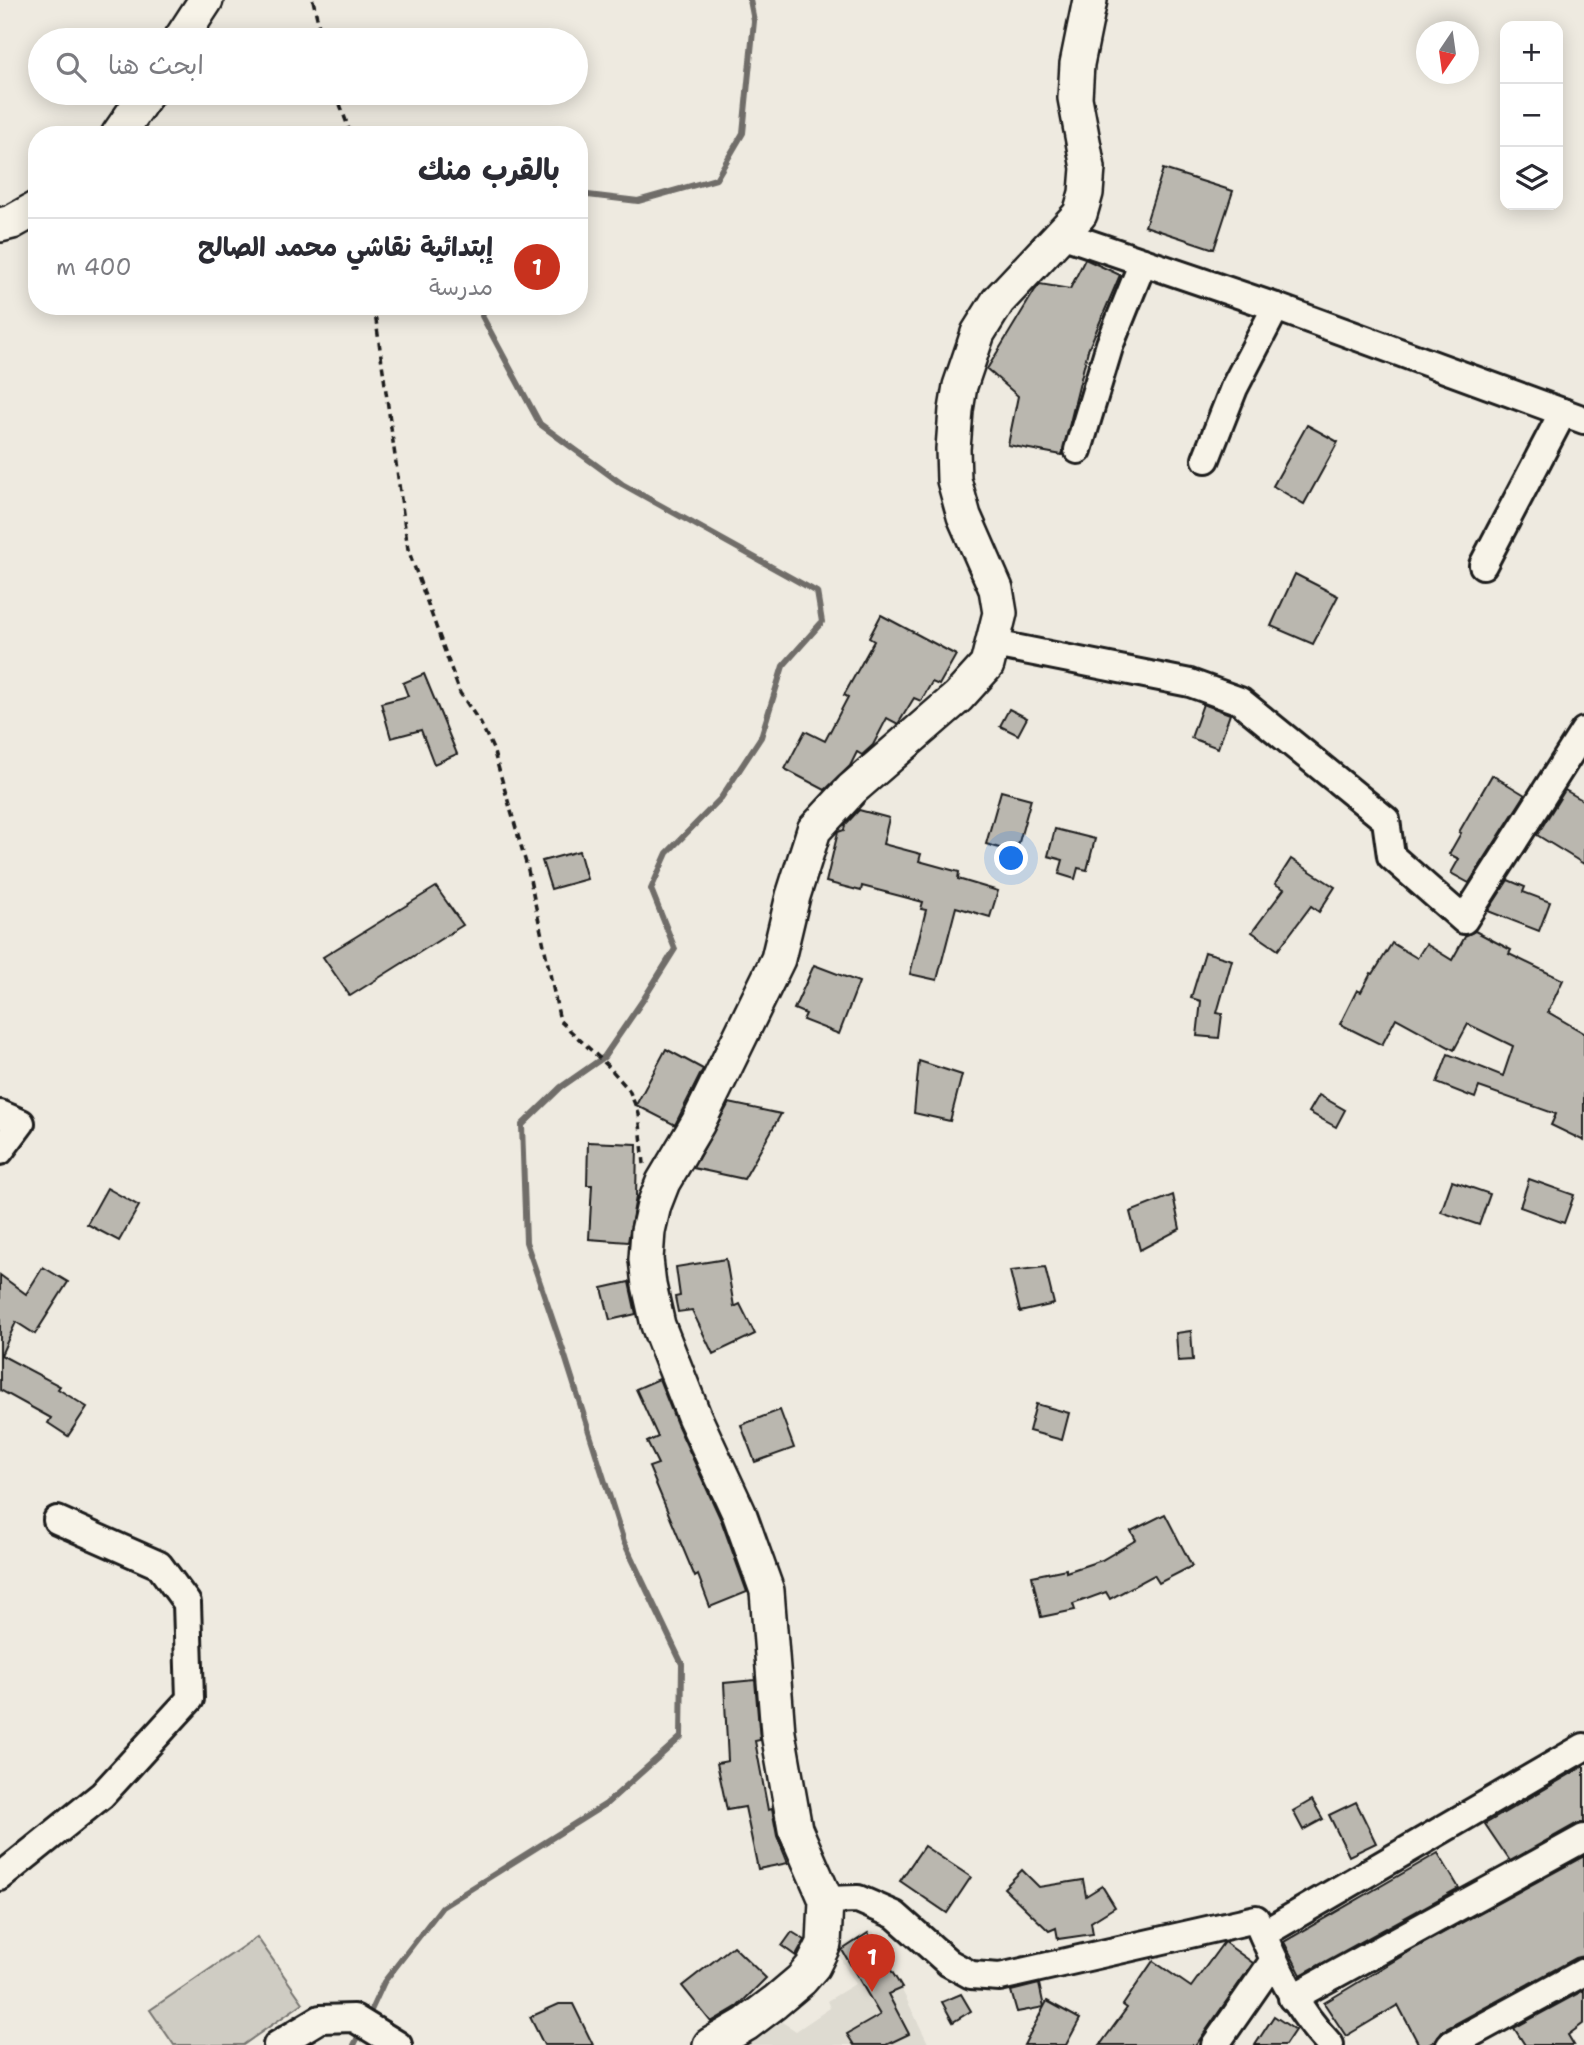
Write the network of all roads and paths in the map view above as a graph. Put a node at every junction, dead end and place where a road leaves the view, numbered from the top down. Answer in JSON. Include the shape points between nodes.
{"nodes":[{"id":1,"x":206,"y":0,"type":"edge"},
{"id":2,"x":313,"y":0,"type":"edge"},
{"id":3,"x":1090,"y":0,"type":"edge"},
{"id":4,"x":188,"y":28,"type":"edge"},
{"id":5,"x":319,"y":28,"type":"edge"},
{"id":6,"x":139,"y":105,"type":"edge"},
{"id":7,"x":341,"y":105,"type":"edge"},
{"id":8,"x":124,"y":126,"type":"edge"},
{"id":9,"x":348,"y":126,"type":"edge"},
{"id":10,"x":28,"y":213,"type":"edge"},
{"id":11,"x":0,"y":225,"type":"edge"},
{"id":12,"x":1060,"y":234,"type":"junction"},
{"id":13,"x":1143,"y":262,"type":"junction"},
{"id":14,"x":1276,"y":307,"type":"junction"},
{"id":15,"x":375,"y":315,"type":"edge"},
{"id":16,"x":1573,"y":416,"type":"edge"},
{"id":17,"x":1078,"y":450,"type":"dead end"},
{"id":18,"x":1206,"y":459,"type":"dead end"},
{"id":19,"x":1483,"y":565,"type":"dead end"},
{"id":20,"x":994,"y":644,"type":"junction"},
{"id":21,"x":1584,"y":731,"type":"edge"},
{"id":22,"x":0,"y":1114,"type":"edge"},
{"id":23,"x":0,"y":1151,"type":"edge"},
{"id":24,"x":658,"y":1195,"type":"junction"},
{"id":25,"x":57,"y":1520,"type":"dead end"},
{"id":26,"x":1584,"y":1747,"type":"edge"},
{"id":27,"x":1584,"y":1838,"type":"edge"},
{"id":28,"x":0,"y":1877,"type":"edge"},
{"id":29,"x":826,"y":1900,"type":"junction"},
{"id":30,"x":1263,"y":1934,"type":"junction"},
{"id":31,"x":1274,"y":1959,"type":"junction"},
{"id":32,"x":1584,"y":1972,"type":"edge"},
{"id":33,"x":1292,"y":1997,"type":"junction"},
{"id":34,"x":725,"y":2041,"type":"edge"},
{"id":35,"x":1323,"y":2042,"type":"edge"},
{"id":36,"x":277,"y":2045,"type":"edge"},
{"id":37,"x":398,"y":2045,"type":"edge"},
{"id":38,"x":1215,"y":2045,"type":"edge"},
{"id":39,"x":1450,"y":2045,"type":"edge"}],
"edges":[{"from":1,"to":4,"type":"main road"},
{"from":2,"to":5,"type":"path"},
{"from":3,"to":12,"type":"main road","via":[[1075,98],[1088,169],[1086,193],[1080,214]]},
{"from":6,"to":8,"type":"main road"},
{"from":7,"to":9,"type":"path"},
{"from":10,"to":11,"type":"main road"},
{"from":12,"to":13,"type":"street"},
{"from":12,"to":20,"type":"main road","via":[[998,301],[978,333],[960,386],[954,480],[964,516],[996,589],[1000,613]]},
{"from":13,"to":14,"type":"street"},
{"from":13,"to":17,"type":"street","via":[[1110,344]]},
{"from":14,"to":16,"type":"street"},
{"from":14,"to":18,"type":"street","via":[[1234,388]]},
{"from":15,"to":24,"type":"path","via":[[408,549],[460,693],[493,749],[528,870],[559,1021],[629,1090],[639,1114],[644,1178]]},
{"from":16,"to":19,"type":"street"},
{"from":20,"to":21,"type":"street","via":[[1190,683],[1240,701],[1386,820],[1391,856],[1464,920]]},
{"from":20,"to":24,"type":"main road","via":[[976,680],[852,789],[814,830],[774,967]]},
{"from":22,"to":23,"type":"street","via":[[21,1123]]},
{"from":24,"to":29,"type":"main road","via":[[646,1259],[658,1325],[689,1406],[739,1513],[767,1591],[778,1733],[795,1829]]},
{"from":25,"to":28,"type":"street","via":[[159,1565],[187,1603],[190,1699],[102,1795]]},
{"from":26,"to":30,"type":"street"},
{"from":27,"to":33,"type":"street"},
{"from":29,"to":30,"type":"street","via":[[858,1899],[895,1915],[948,1963],[971,1975],[1000,1977],[1256,1919]]},
{"from":29,"to":34,"type":"main road","via":[[824,1944],[813,1966],[802,1980]]},
{"from":30,"to":31,"type":"street"},
{"from":31,"to":33,"type":"street"},
{"from":31,"to":38,"type":"street"},
{"from":32,"to":39,"type":"street"},
{"from":33,"to":35,"type":"street"},
{"from":36,"to":37,"type":"street","via":[[320,2019],[354,2018]]}]}
